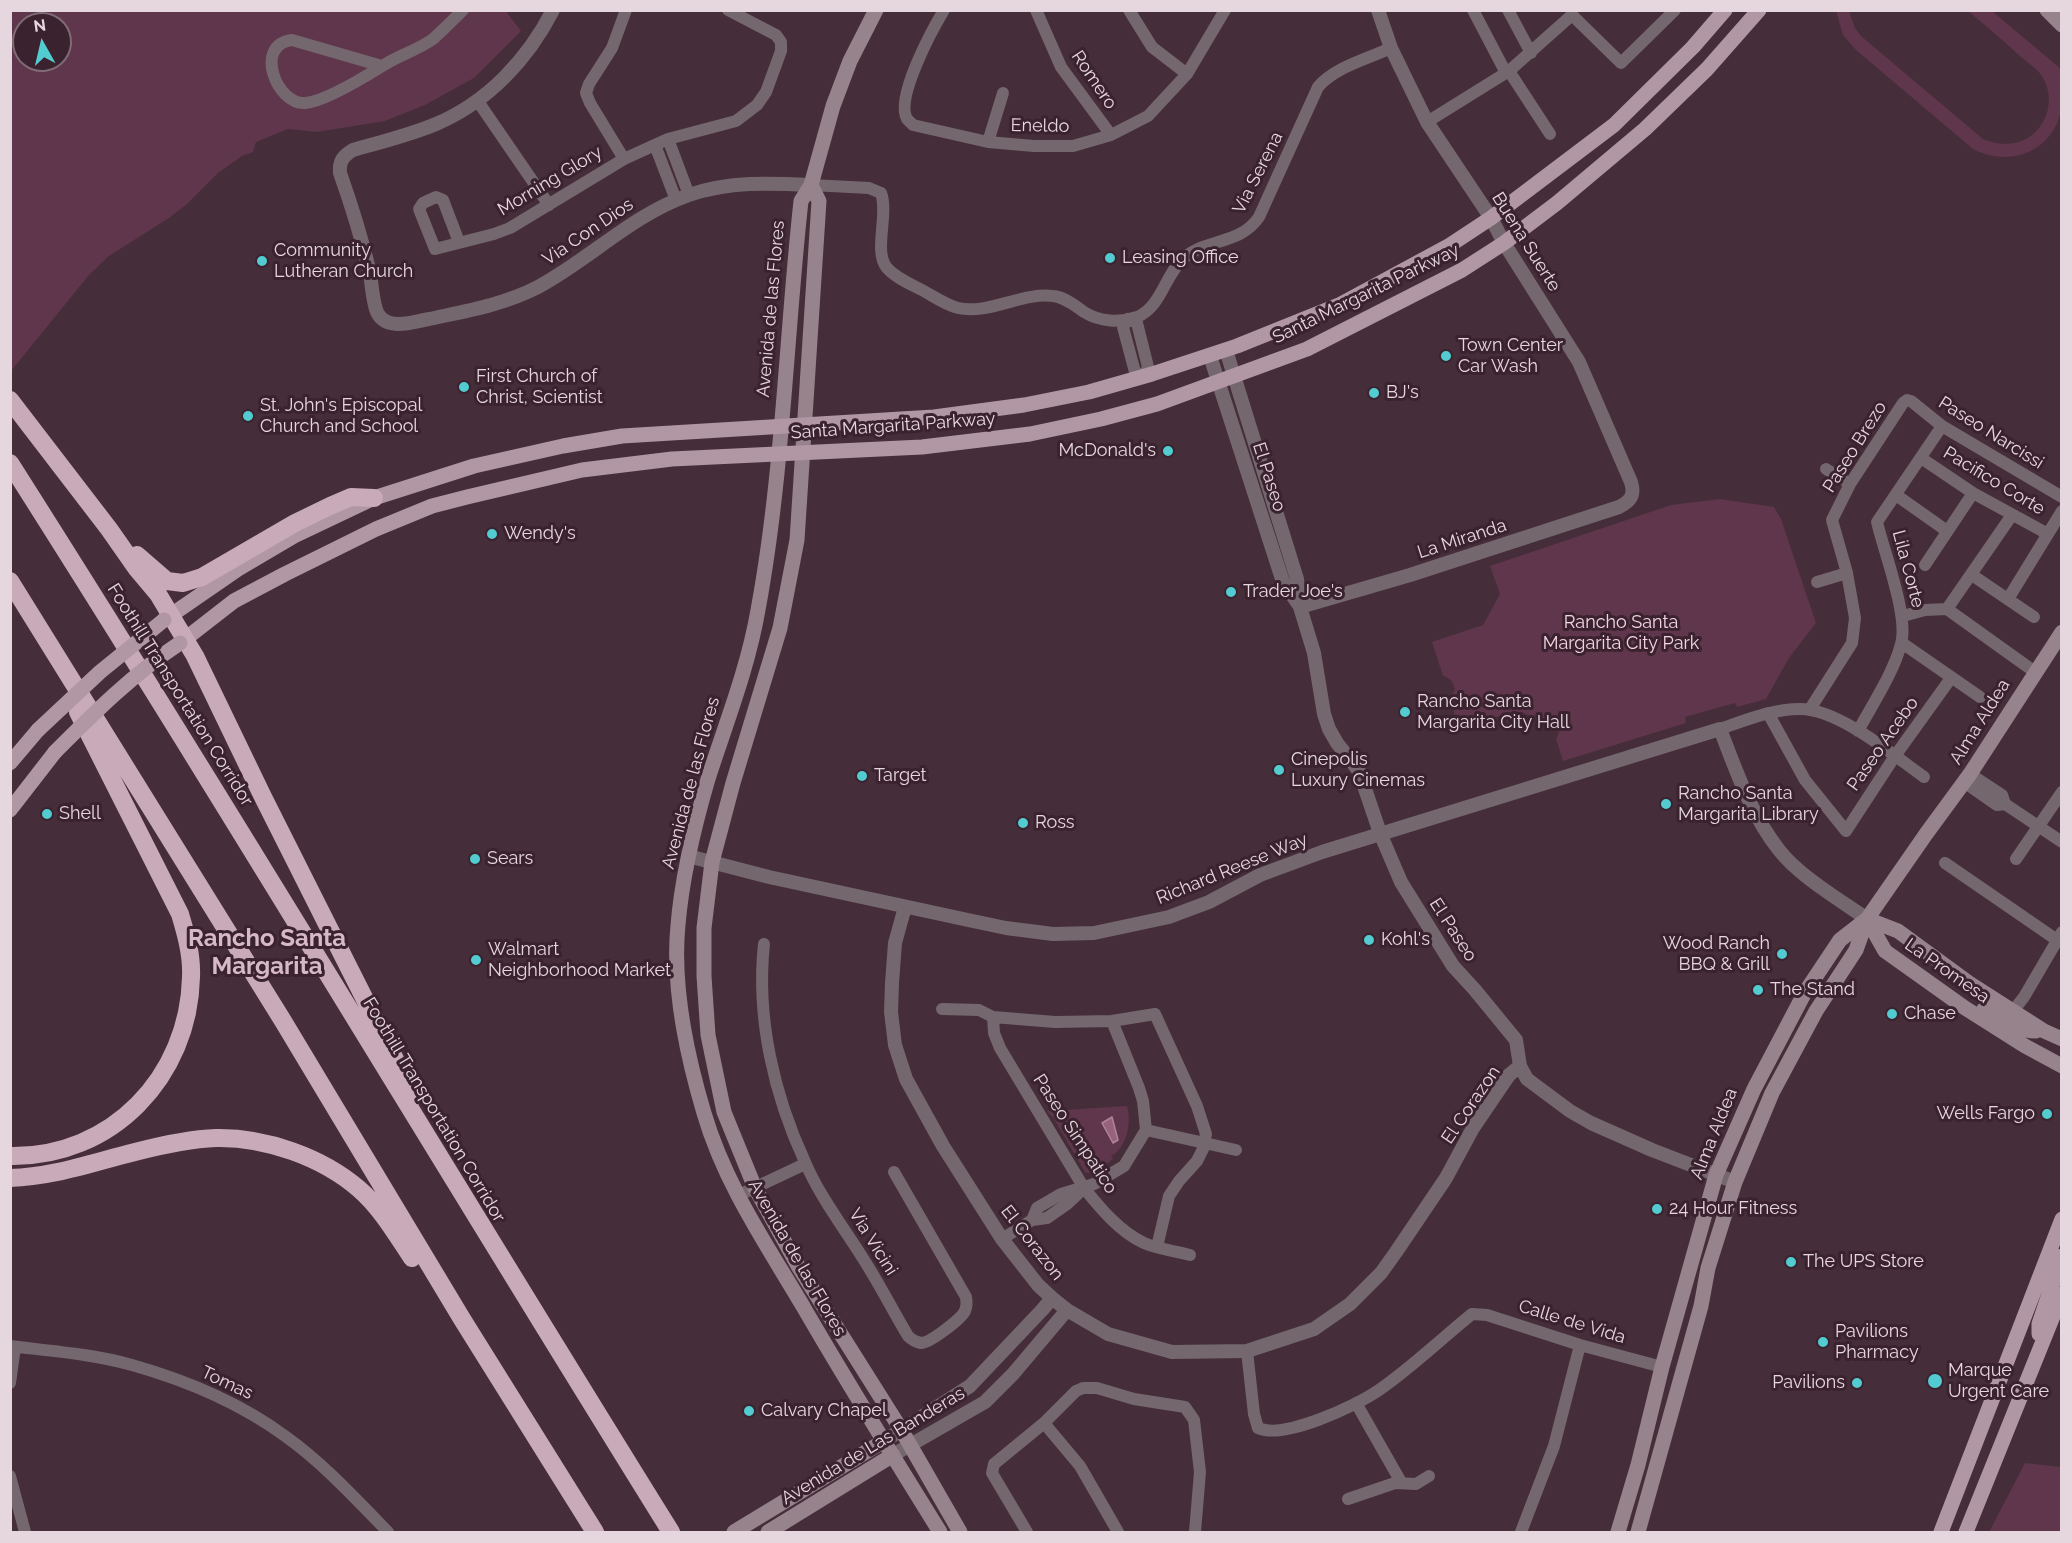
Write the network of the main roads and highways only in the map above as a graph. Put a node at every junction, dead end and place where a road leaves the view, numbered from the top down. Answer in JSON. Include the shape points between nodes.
{"nodes":[{"id":1,"x":876,"y":10,"type":"edge"},
{"id":2,"x":1725,"y":10,"type":"edge"},
{"id":3,"x":1759,"y":10,"type":"edge"},
{"id":4,"x":2046,"y":10,"type":"edge"},
{"id":5,"x":2061,"y":25,"type":"edge"},
{"id":6,"x":811,"y":185,"type":"junction"},
{"id":7,"x":10,"y":400,"type":"edge"},
{"id":8,"x":804,"y":426,"type":"junction"},
{"id":9,"x":780,"y":427,"type":"junction"},
{"id":10,"x":803,"y":452,"type":"junction"},
{"id":11,"x":777,"y":454,"type":"junction"},
{"id":12,"x":10,"y":463,"type":"edge"},
{"id":13,"x":374,"y":498,"type":"junction"},
{"id":14,"x":109,"y":529,"type":"junction"},
{"id":15,"x":10,"y":581,"type":"edge"},
{"id":16,"x":10,"y":598,"type":"edge"},
{"id":17,"x":167,"y":618,"type":"junction"},
{"id":18,"x":2061,"y":632,"type":"edge"},
{"id":19,"x":182,"y":640,"type":"junction"},
{"id":20,"x":10,"y":763,"type":"edge"},
{"id":21,"x":10,"y":810,"type":"edge"},
{"id":22,"x":1867,"y":919,"type":"junction"},
{"id":23,"x":1965,"y":1008,"type":"junction"},
{"id":24,"x":2044,"y":1031,"type":"junction"},
{"id":25,"x":2061,"y":1040,"type":"edge"},
{"id":26,"x":2061,"y":1066,"type":"edge"},
{"id":27,"x":10,"y":1156,"type":"edge"},
{"id":28,"x":10,"y":1178,"type":"edge"},
{"id":29,"x":2060,"y":1227,"type":"edge"},
{"id":30,"x":485,"y":1234,"type":"junction"},
{"id":31,"x":2061,"y":1256,"type":"edge"},
{"id":32,"x":2061,"y":1294,"type":"edge"},
{"id":33,"x":462,"y":1319,"type":"junction"},
{"id":34,"x":2039,"y":1349,"type":"junction"},
{"id":35,"x":1662,"y":1367,"type":"junction"},
{"id":36,"x":884,"y":1441,"type":"junction"},
{"id":37,"x":892,"y":1455,"type":"junction"},
{"id":38,"x":1660,"y":1455,"type":"junction"},
{"id":39,"x":737,"y":1532,"type":"edge"},
{"id":40,"x":595,"y":1533,"type":"edge"},
{"id":41,"x":671,"y":1533,"type":"edge"},
{"id":42,"x":768,"y":1533,"type":"edge"},
{"id":43,"x":940,"y":1533,"type":"edge"},
{"id":44,"x":960,"y":1533,"type":"edge"},
{"id":45,"x":1618,"y":1533,"type":"edge"},
{"id":46,"x":1638,"y":1533,"type":"edge"},
{"id":47,"x":1941,"y":1533,"type":"edge"},
{"id":48,"x":1966,"y":1533,"type":"edge"}],
"edges":[{"from":1,"to":6,"type":"main road","name":"Avenida de las Flores","via":[[833,106]]},
{"from":2,"to":8,"type":"main road","name":"Santa Margarita Parkway","via":[[1694,47],[1614,126],[1450,245],[1339,305],[1210,356],[1089,392],[934,417]]},
{"from":3,"to":10,"type":"main road","name":"Santa Margarita Parkway","via":[[1707,69],[1645,129],[1504,243],[1462,270],[1317,344],[1157,404],[1101,420],[1030,434],[922,447]]},
{"from":4,"to":5,"type":"main road"},
{"from":6,"to":8,"type":"main road","name":"Avenida de las Flores","via":[[819,201]]},
{"from":6,"to":9,"type":"main road","name":"Avenida de las Flores","via":[[801,201]]},
{"from":7,"to":14,"type":"highway"},
{"from":8,"to":9,"type":"main road","name":"Santa Margarita Parkway"},
{"from":8,"to":10,"type":"main road","name":"Avenida de las Flores"},
{"from":9,"to":11,"type":"main road","name":"Avenida de las Flores"},
{"from":9,"to":13,"type":"main road","name":"Santa Margarita Parkway","via":[[622,436],[563,446],[474,466]]},
{"from":10,"to":11,"type":"main road","name":"Santa Margarita Parkway"},
{"from":10,"to":44,"type":"main road","name":"Avenida de las Flores","via":[[797,540],[780,628],[712,862],[704,928],[708,1035],[724,1112],[755,1188]]},
{"from":11,"to":19,"type":"main road","name":"Santa Margarita Parkway","via":[[672,459],[582,470],[432,507],[376,529],[244,596]]},
{"from":11,"to":36,"type":"main road","name":"Avenida de las Flores","via":[[771,533],[758,614],[687,856],[677,927],[678,978],[686,1039],[705,1114],[737,1196]]},
{"from":12,"to":30,"type":"highway","name":"Foothill Transportation Corridor"},
{"from":13,"to":14,"type":"highway","via":[[351,497],[330,506],[202,577],[183,583],[167,581]]},
{"from":13,"to":17,"type":"main road","name":"Santa Margarita Parkway","via":[[285,541]]},
{"from":14,"to":17,"type":"highway","via":[[158,594]]},
{"from":15,"to":33,"type":"highway"},
{"from":16,"to":27,"type":"highway","via":[[73,704],[180,914],[191,975],[189,1005],[171,1061],[129,1114],[83,1142],[40,1154]]},
{"from":17,"to":19,"type":"highway"},
{"from":17,"to":20,"type":"main road","name":"Santa Margarita Parkway","bridge":true,"via":[[100,672],[38,730]]},
{"from":18,"to":22,"type":"main road","name":"Alma Aldea","via":[[1967,778]]},
{"from":19,"to":21,"type":"main road","name":"Santa Margarita Parkway","bridge":true,"via":[[117,691],[55,752]]},
{"from":19,"to":30,"type":"highway","via":[[419,1106],[483,1219]]},
{"from":22,"to":23,"type":"main road","name":"La Promesa","via":[[1885,951]]},
{"from":22,"to":24,"type":"main road","name":"La Promesa","via":[[1898,931]]},
{"from":22,"to":35,"type":"main road","name":"Alma Aldea","via":[[1840,940],[1804,994],[1754,1089],[1716,1174]]},
{"from":22,"to":38,"type":"main road","name":"Alma Aldea","via":[[1856,950],[1816,1011],[1772,1093],[1735,1182],[1708,1268]]},
{"from":23,"to":24,"type":"main road","via":[[1977,1005],[2029,1031]]},
{"from":23,"to":26,"type":"main road","name":"La Promesa"},
{"from":24,"to":25,"type":"main road","name":"La Promesa"},
{"from":28,"to":33,"type":"highway","via":[[59,1172],[199,1139],[238,1139],[281,1148],[326,1167],[358,1189],[385,1218],[443,1302]]},
{"from":29,"to":47,"type":"main road"},
{"from":30,"to":41,"type":"highway","name":"Foothill Transportation Corridor"},
{"from":31,"to":34,"type":"main road","via":[[2039,1324]]},
{"from":32,"to":34,"type":"main road"},
{"from":33,"to":40,"type":"highway"},
{"from":34,"to":48,"type":"main road"},
{"from":35,"to":38,"type":"main road","via":[[1665,1391],[1656,1432]]},
{"from":35,"to":45,"type":"main road","name":"Alma Aldea"},
{"from":36,"to":37,"type":"main road","name":"Avenida de las Flores"},
{"from":36,"to":39,"type":"main road","name":"Avenida de Las Banderas"},
{"from":37,"to":42,"type":"main road","name":"Avenida de Las Banderas"},
{"from":37,"to":43,"type":"main road"},
{"from":38,"to":46,"type":"main road","name":"Alma Aldea"}]}
